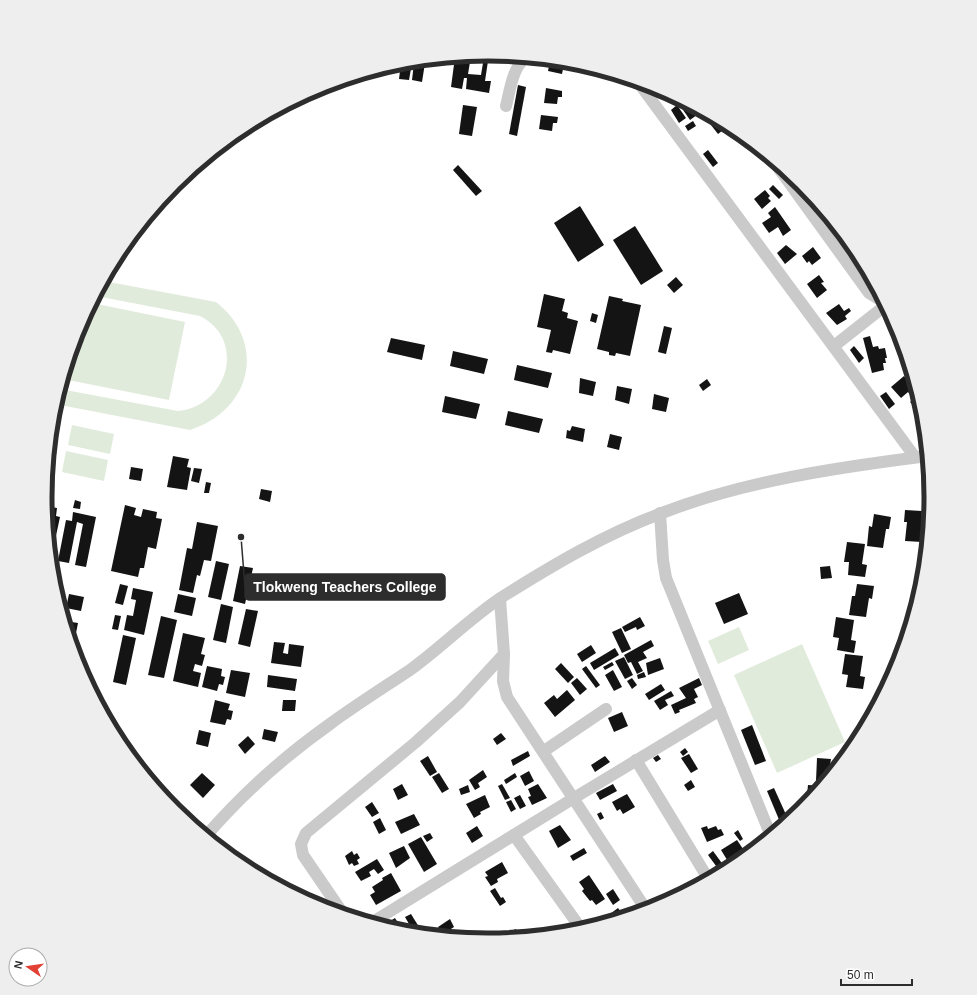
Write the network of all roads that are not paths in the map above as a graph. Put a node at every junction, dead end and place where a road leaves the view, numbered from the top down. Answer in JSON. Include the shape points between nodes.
{"nodes":[{"id":1,"x":521,"y":62,"type":"edge"},
{"id":2,"x":643,"y":89,"type":"edge"},
{"id":3,"x":506,"y":106,"type":"dead end"},
{"id":4,"x":786,"y":179,"type":"edge"},
{"id":5,"x":877,"y":299,"type":"edge"},
{"id":6,"x":881,"y":307,"type":"edge"},
{"id":7,"x":834,"y":346,"type":"junction"},
{"id":8,"x":922,"y":454,"type":"edge"},
{"id":9,"x":923,"y":457,"type":"edge"},
{"id":10,"x":660,"y":513,"type":"junction"},
{"id":11,"x":500,"y":599,"type":"junction"},
{"id":12,"x":504,"y":654,"type":"junction"},
{"id":13,"x":606,"y":710,"type":"dead end"},
{"id":14,"x":720,"y":710,"type":"junction"},
{"id":15,"x":544,"y":751,"type":"junction"},
{"id":16,"x":636,"y":760,"type":"junction"},
{"id":17,"x":574,"y":798,"type":"junction"},
{"id":18,"x":770,"y":831,"type":"edge"},
{"id":19,"x":209,"y":833,"type":"edge"},
{"id":20,"x":514,"y":835,"type":"junction"},
{"id":21,"x":707,"y":876,"type":"edge"},
{"id":22,"x":644,"y":906,"type":"edge"},
{"id":23,"x":339,"y":908,"type":"edge"},
{"id":24,"x":377,"y":919,"type":"edge"},
{"id":25,"x":578,"y":925,"type":"edge"}],
"edges":[{"from":1,"to":3,"type":"street"},
{"from":2,"to":7,"type":"street"},
{"from":4,"to":5,"type":"street","via":[[869,293]]},
{"from":6,"to":7,"type":"street"},
{"from":7,"to":8,"type":"street"},
{"from":9,"to":10,"type":"street","via":[[832,470],[730,490]]},
{"from":10,"to":11,"type":"street","via":[[550,567]]},
{"from":10,"to":14,"type":"street","via":[[666,578]]},
{"from":11,"to":12,"type":"street"},
{"from":11,"to":19,"type":"street","via":[[412,668],[329,724],[262,779]]},
{"from":12,"to":15,"type":"street","via":[[503,681],[506,697]]},
{"from":12,"to":23,"type":"street","via":[[460,702],[416,742],[306,833],[301,844],[303,855]]},
{"from":13,"to":15,"type":"street"},
{"from":14,"to":16,"type":"street"},
{"from":14,"to":18,"type":"street"},
{"from":15,"to":17,"type":"street"},
{"from":16,"to":17,"type":"street"},
{"from":16,"to":21,"type":"street"},
{"from":17,"to":20,"type":"street"},
{"from":17,"to":22,"type":"street"},
{"from":20,"to":24,"type":"street"},
{"from":20,"to":25,"type":"street"}]}
